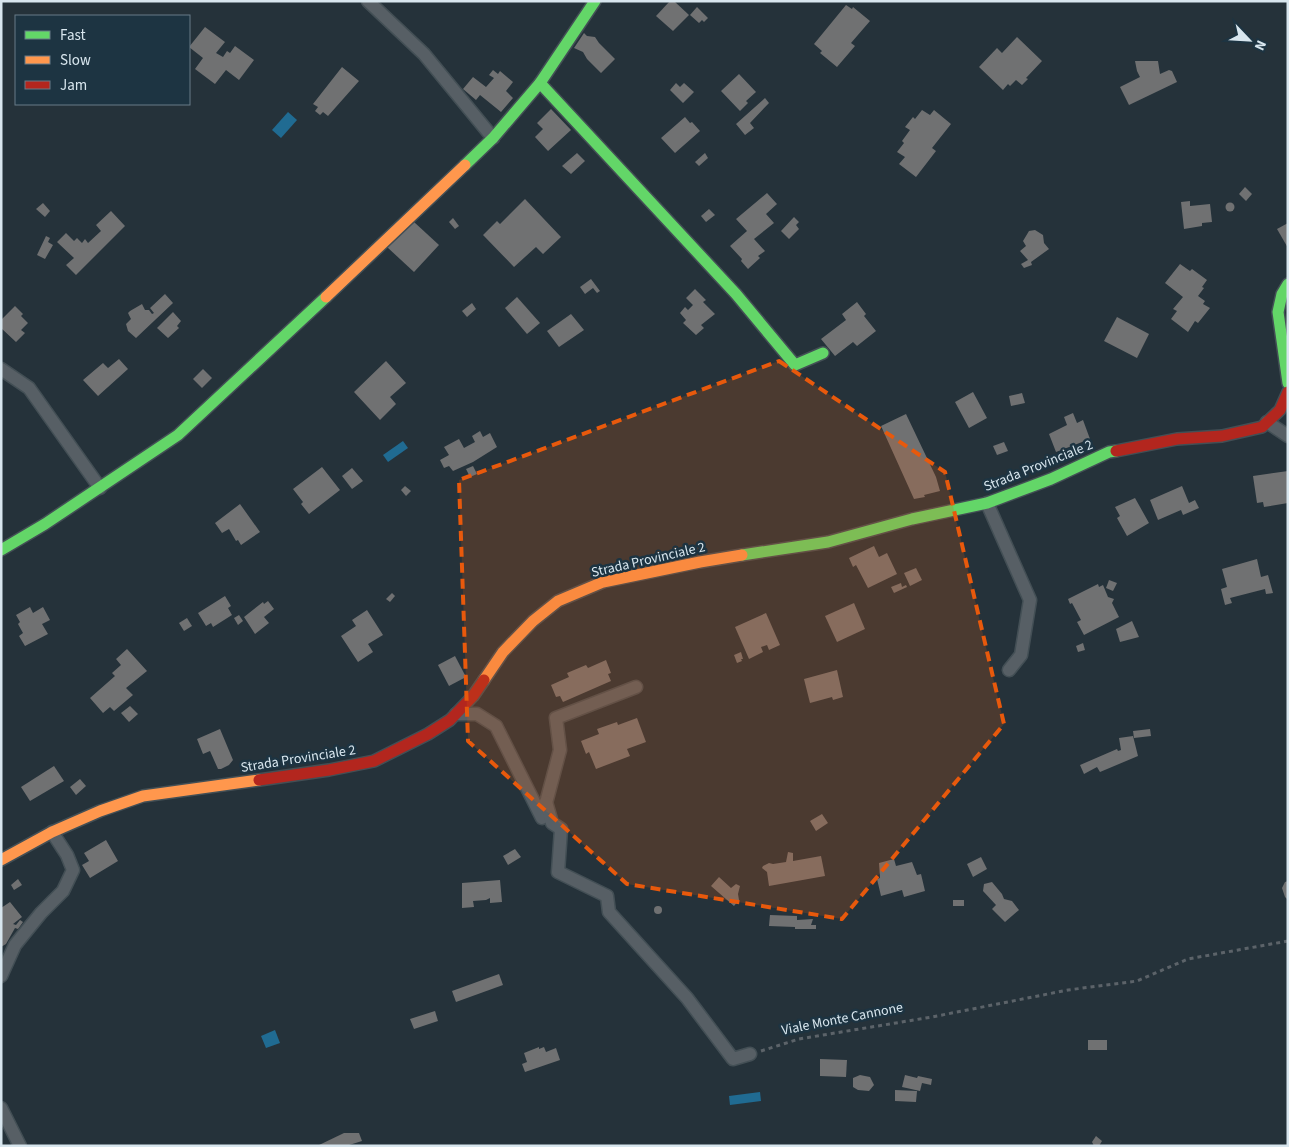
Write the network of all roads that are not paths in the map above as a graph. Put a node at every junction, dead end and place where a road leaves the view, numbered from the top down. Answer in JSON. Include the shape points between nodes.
{"nodes":[{"id":1,"x":368,"y":1,"type":"edge"},
{"id":2,"x":595,"y":1,"type":"edge"},
{"id":3,"x":540,"y":83,"type":"junction"},
{"id":4,"x":493,"y":138,"type":"junction"},
{"id":5,"x":1288,"y":284,"type":"edge"},
{"id":6,"x":823,"y":353,"type":"dead end"},
{"id":7,"x":1,"y":368,"type":"edge"},
{"id":8,"x":1288,"y":383,"type":"edge"},
{"id":9,"x":1288,"y":392,"type":"edge"},
{"id":10,"x":1267,"y":422,"type":"junction"},
{"id":11,"x":1288,"y":436,"type":"edge"},
{"id":12,"x":100,"y":488,"type":"junction"},
{"id":13,"x":986,"y":503,"type":"junction"},
{"id":14,"x":1,"y":550,"type":"edge"},
{"id":15,"x":1009,"y":670,"type":"dead end"},
{"id":16,"x":636,"y":687,"type":"dead end"},
{"id":17,"x":456,"y":714,"type":"junction"},
{"id":18,"x":546,"y":802,"type":"junction"},
{"id":19,"x":52,"y":832,"type":"junction"},
{"id":20,"x":1,"y":860,"type":"edge"},
{"id":21,"x":1,"y":976,"type":"edge"},
{"id":22,"x":750,"y":1054,"type":"road end"},
{"id":23,"x":1,"y":1108,"type":"edge"},
{"id":24,"x":20,"y":1146,"type":"edge"}],
"edges":[{"from":1,"to":4,"type":"street","via":[[424,54]]},
{"from":2,"to":3,"type":"street"},
{"from":3,"to":4,"type":"street"},
{"from":3,"to":6,"type":"street","via":[[736,294],[796,365]]},
{"from":4,"to":12,"type":"street","via":[[178,435]]},
{"from":5,"to":8,"type":"street","via":[[1278,312]]},
{"from":7,"to":12,"type":"street","via":[[29,388]]},
{"from":9,"to":10,"type":"street","name":"Strada Provinciale 2","via":[[1280,410]]},
{"from":10,"to":11,"type":"street"},
{"from":10,"to":13,"type":"street","name":"Strada Provinciale 2","via":[[1262,427],[1222,436],[1178,439],[1109,452],[1051,479]]},
{"from":12,"to":14,"type":"street"},
{"from":13,"to":15,"type":"street","via":[[1030,600],[1020,655]]},
{"from":13,"to":17,"type":"street","name":"Strada Provinciale 2","via":[[828,542],[700,562],[604,582],[558,601],[533,621],[503,652],[473,696]]},
{"from":16,"to":18,"type":"street","via":[[556,718],[560,750]]},
{"from":17,"to":18,"type":"street","via":[[477,714],[496,726],[542,818]]},
{"from":17,"to":19,"type":"street","name":"Strada Provinciale 2","via":[[428,734],[374,761],[143,796]]},
{"from":18,"to":22,"type":"street","via":[[552,823],[562,829],[558,872],[606,896],[609,912],[687,998],[733,1059]]},
{"from":19,"to":20,"type":"street","name":"Strada Provinciale 2"},
{"from":19,"to":21,"type":"street","via":[[73,870],[62,891],[15,945]]},
{"from":23,"to":24,"type":"street"}]}
